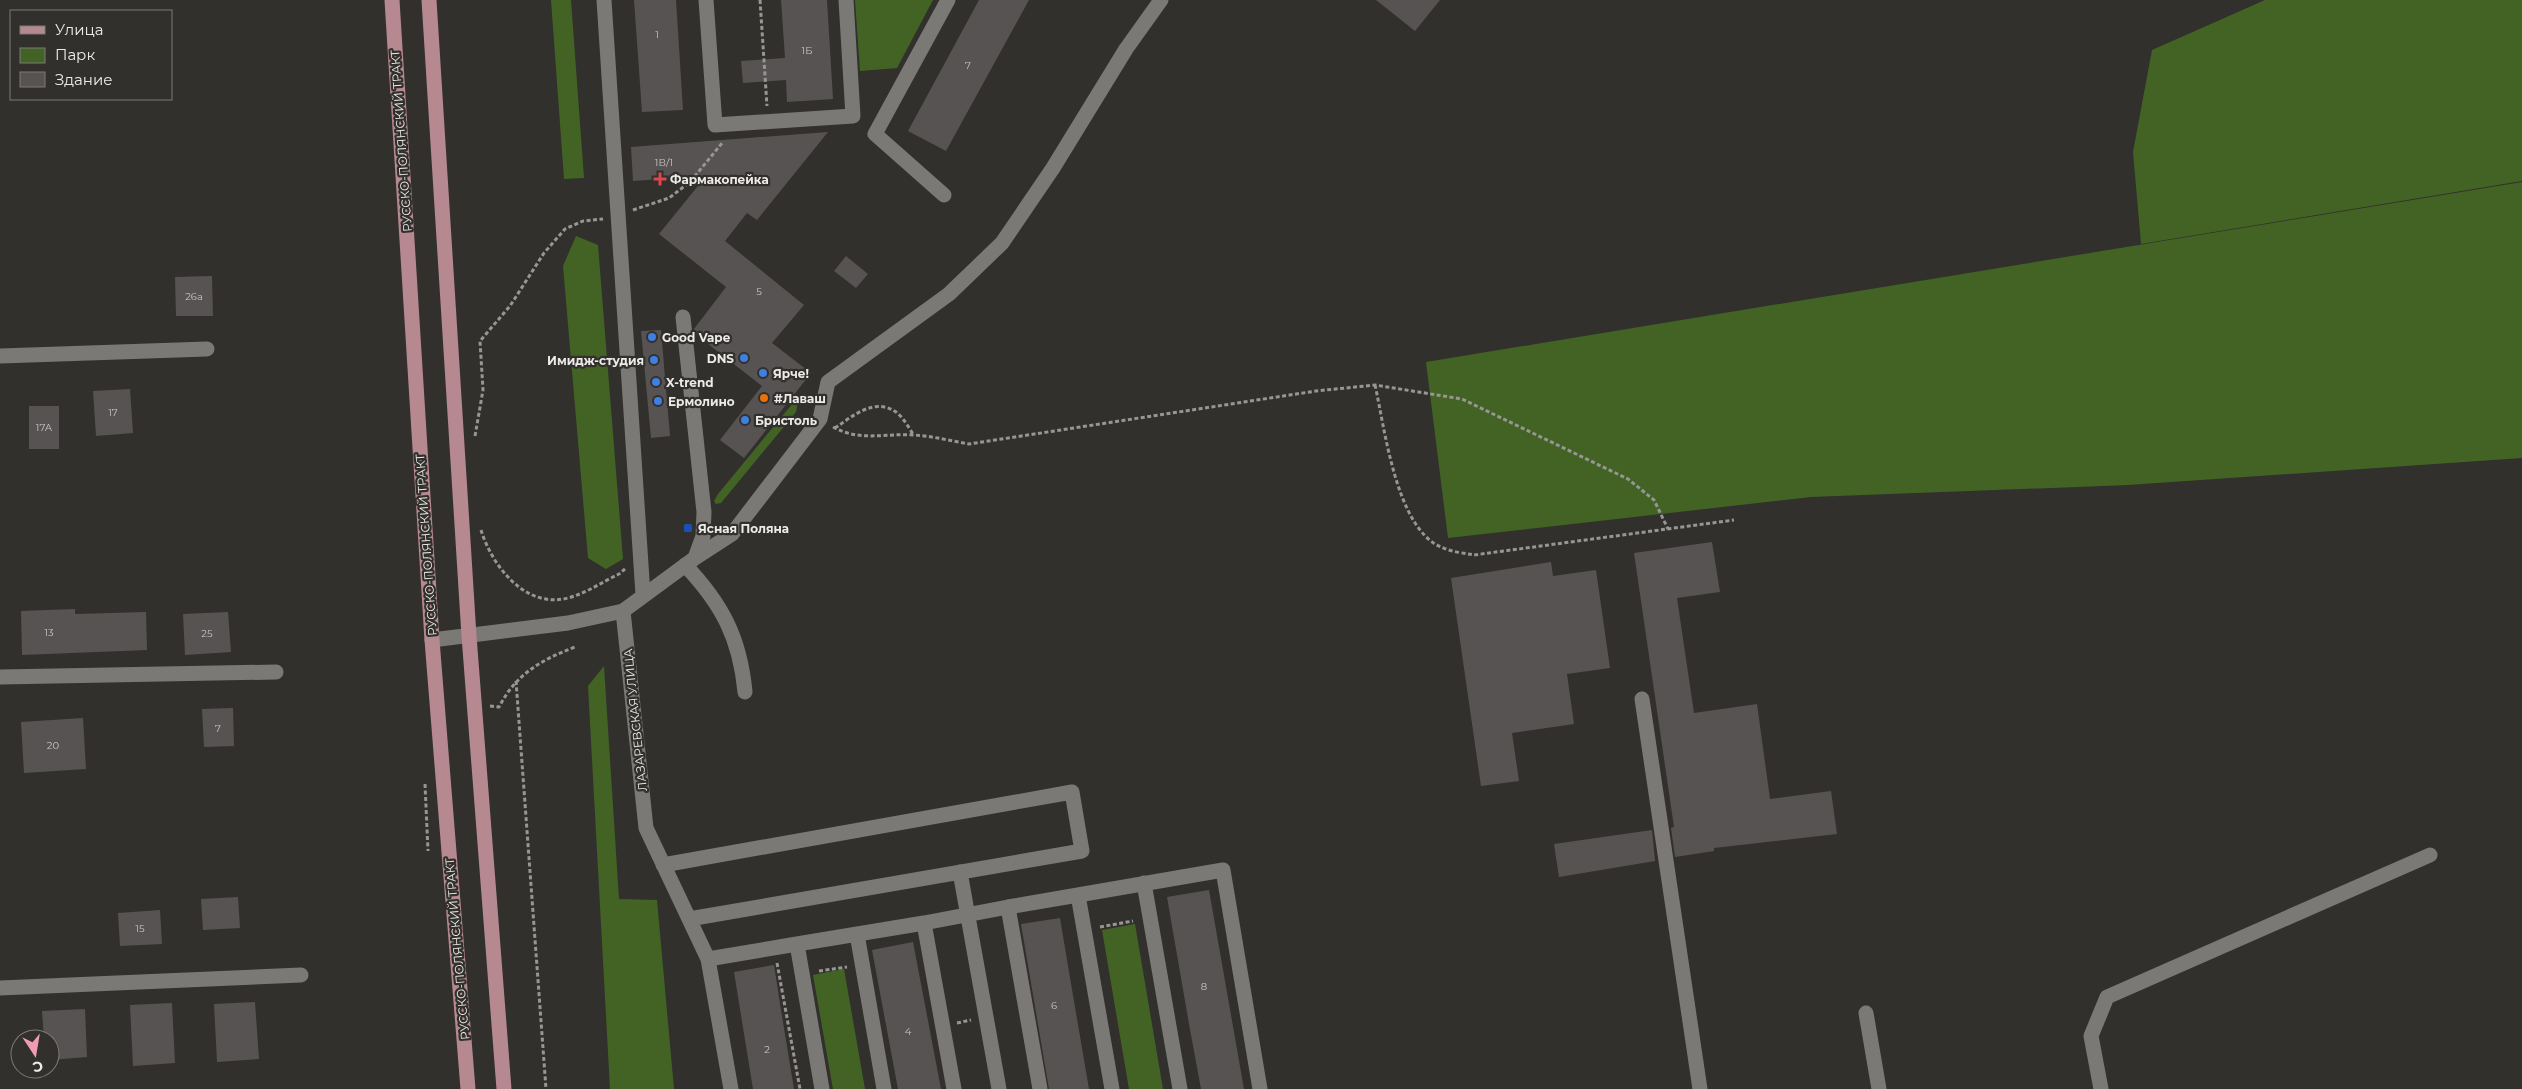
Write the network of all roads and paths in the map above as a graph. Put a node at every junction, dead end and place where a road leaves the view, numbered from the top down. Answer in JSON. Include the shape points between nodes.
{"nodes":[{"id":1,"x":392,"y":0,"type":"edge"},
{"id":2,"x":429,"y":0,"type":"edge"},
{"id":3,"x":604,"y":0,"type":"edge"},
{"id":4,"x":706,"y":0,"type":"edge"},
{"id":5,"x":760,"y":0,"type":"edge"},
{"id":6,"x":846,"y":0,"type":"edge"},
{"id":7,"x":948,"y":0,"type":"edge"},
{"id":8,"x":1161,"y":0,"type":"edge"},
{"id":9,"x":768,"y":121,"type":"junction"},
{"id":10,"x":724,"y":124,"type":"junction"},
{"id":11,"x":944,"y":195,"type":"dead end"},
{"id":12,"x":618,"y":214,"type":"junction"},
{"id":13,"x":683,"y":317,"type":"dead end"},
{"id":14,"x":207,"y":349,"type":"dead end"},
{"id":15,"x":0,"y":356,"type":"edge"},
{"id":16,"x":1375,"y":386,"type":"junction"},
{"id":17,"x":820,"y":419,"type":"junction"},
{"id":18,"x":835,"y":428,"type":"junction"},
{"id":19,"x":914,"y":435,"type":"junction"},
{"id":20,"x":475,"y":437,"type":"dead end"},
{"id":21,"x":1734,"y":520,"type":"dead end"},
{"id":22,"x":480,"y":521,"type":"dead end"},
{"id":23,"x":1668,"y":529,"type":"junction"},
{"id":24,"x":690,"y":561,"type":"junction"},
{"id":25,"x":628,"y":565,"type":"dead end"},
{"id":26,"x":644,"y":595,"type":"junction"},
{"id":27,"x":623,"y":611,"type":"junction"},
{"id":28,"x":469,"y":636,"type":"junction"},
{"id":29,"x":432,"y":640,"type":"junction"},
{"id":30,"x":575,"y":647,"type":"dead end"},
{"id":31,"x":276,"y":672,"type":"dead end"},
{"id":32,"x":0,"y":677,"type":"edge"},
{"id":33,"x":516,"y":681,"type":"junction"},
{"id":34,"x":745,"y":692,"type":"dead end"},
{"id":35,"x":1642,"y":699,"type":"dead end"},
{"id":36,"x":487,"y":706,"type":"dead end"},
{"id":37,"x":2430,"y":854,"type":"dead end"},
{"id":38,"x":663,"y":865,"type":"junction"},
{"id":39,"x":960,"y":872,"type":"junction"},
{"id":40,"x":1144,"y":884,"type":"junction"},
{"id":41,"x":1078,"y":895,"type":"junction"},
{"id":42,"x":1008,"y":907,"type":"junction"},
{"id":43,"x":968,"y":914,"type":"junction"},
{"id":44,"x":1150,"y":918,"type":"junction"},
{"id":45,"x":689,"y":919,"type":"junction"},
{"id":46,"x":924,"y":923,"type":"junction"},
{"id":47,"x":1084,"y":930,"type":"junction"},
{"id":48,"x":857,"y":934,"type":"junction"},
{"id":49,"x":797,"y":944,"type":"junction"},
{"id":50,"x":708,"y":959,"type":"junction"},
{"id":51,"x":768,"y":962,"type":"dead end"},
{"id":52,"x":863,"y":964,"type":"junction"},
{"id":53,"x":802,"y":974,"type":"junction"},
{"id":54,"x":301,"y":975,"type":"dead end"},
{"id":55,"x":780,"y":978,"type":"junction"},
{"id":56,"x":0,"y":988,"type":"edge"},
{"id":57,"x":1866,"y":1013,"type":"dead end"},
{"id":58,"x":468,"y":1089,"type":"edge"},
{"id":59,"x":504,"y":1089,"type":"edge"},
{"id":60,"x":546,"y":1089,"type":"edge"},
{"id":61,"x":731,"y":1089,"type":"edge"},
{"id":62,"x":800,"y":1089,"type":"edge"},
{"id":63,"x":822,"y":1089,"type":"edge"},
{"id":64,"x":884,"y":1089,"type":"edge"},
{"id":65,"x":954,"y":1089,"type":"edge"},
{"id":66,"x":999,"y":1089,"type":"edge"},
{"id":67,"x":1040,"y":1089,"type":"edge"},
{"id":68,"x":1112,"y":1089,"type":"edge"},
{"id":69,"x":1180,"y":1089,"type":"edge"},
{"id":70,"x":1260,"y":1089,"type":"edge"},
{"id":71,"x":1700,"y":1089,"type":"edge"},
{"id":72,"x":1879,"y":1089,"type":"edge"},
{"id":73,"x":2101,"y":1089,"type":"edge"}],
"edges":[{"from":1,"to":29,"type":"main road","name":"РУССКО-ПОЛЯНСКИЙ ТРАКТ"},
{"from":2,"to":28,"type":"main road"},
{"from":3,"to":12,"type":"street"},
{"from":4,"to":10,"type":"street","via":[[715,125]]},
{"from":5,"to":9,"type":"path"},
{"from":6,"to":9,"type":"street","via":[[853,116]]},
{"from":7,"to":11,"type":"street","via":[[875,134]]},
{"from":8,"to":17,"type":"street","via":[[1002,242],[948,294],[828,382]]},
{"from":9,"to":10,"type":"street"},
{"from":10,"to":12,"type":"path","via":[[723,142],[690,182],[669,198]]},
{"from":12,"to":20,"type":"path","via":[[583,221],[565,229],[480,342],[483,390]]},
{"from":12,"to":26,"type":"street"},
{"from":13,"to":24,"type":"street","via":[[704,512],[703,536]]},
{"from":14,"to":15,"type":"street"},
{"from":16,"to":19,"type":"path","via":[[1306,392],[968,444]]},
{"from":16,"to":23,"type":"path","via":[[1462,400],[1628,478],[1654,500]]},
{"from":16,"to":23,"type":"path","via":[[1400,497],[1420,532],[1441,547],[1474,555]]},
{"from":17,"to":18,"type":"path"},
{"from":17,"to":24,"type":"street","via":[[732,534]]},
{"from":18,"to":19,"type":"path","via":[[867,437]]},
{"from":18,"to":19,"type":"path","via":[[866,408],[883,407],[897,412]]},
{"from":21,"to":23,"type":"path"},
{"from":22,"to":25,"type":"path","via":[[483,538],[501,569],[514,584],[532,594],[556,599],[571,597],[619,574]]},
{"from":24,"to":26,"type":"street"},
{"from":24,"to":34,"type":"street","via":[[734,636],[742,662]]},
{"from":26,"to":27,"type":"street"},
{"from":27,"to":28,"type":"street","via":[[568,623]]},
{"from":27,"to":38,"type":"street","name":"ЛАЗАРЕВСКАЯ УЛИЦА","via":[[646,828]]},
{"from":28,"to":29,"type":"street"},
{"from":28,"to":59,"type":"main road"},
{"from":29,"to":58,"type":"main road","name":"РУССКО-ПОЛЯНСКИЙ ТРАКТ"},
{"from":30,"to":33,"type":"path","via":[[542,661]]},
{"from":31,"to":32,"type":"street"},
{"from":33,"to":36,"type":"path","via":[[499,707]]},
{"from":33,"to":60,"type":"path"},
{"from":35,"to":71,"type":"street"},
{"from":37,"to":73,"type":"street","via":[[2107,997],[2091,1036]]},
{"from":38,"to":39,"type":"street","via":[[1072,792],[1082,851]]},
{"from":38,"to":45,"type":"street","name":"ЛАЗАРЕВСКАЯ УЛИЦА"},
{"from":39,"to":43,"type":"street"},
{"from":39,"to":45,"type":"street"},
{"from":40,"to":41,"type":"street"},
{"from":40,"to":44,"type":"street"},
{"from":40,"to":70,"type":"street","via":[[1223,870]]},
{"from":41,"to":42,"type":"street"},
{"from":41,"to":47,"type":"street"},
{"from":42,"to":43,"type":"street"},
{"from":42,"to":67,"type":"street"},
{"from":43,"to":46,"type":"street"},
{"from":43,"to":66,"type":"street"},
{"from":44,"to":47,"type":"path"},
{"from":44,"to":69,"type":"street"},
{"from":45,"to":50,"type":"street","name":"ЛАЗАРЕВСКАЯ УЛИЦА"},
{"from":46,"to":48,"type":"street"},
{"from":46,"to":65,"type":"street"},
{"from":47,"to":68,"type":"street"},
{"from":48,"to":49,"type":"street"},
{"from":48,"to":52,"type":"street"},
{"from":49,"to":50,"type":"street"},
{"from":49,"to":53,"type":"street"},
{"from":50,"to":61,"type":"street","name":"ЛАЗАРЕВСКАЯ УЛИЦА"},
{"from":51,"to":55,"type":"path","via":[[777,960]]},
{"from":52,"to":53,"type":"path"},
{"from":52,"to":64,"type":"street"},
{"from":53,"to":55,"type":"path"},
{"from":53,"to":63,"type":"street"},
{"from":54,"to":56,"type":"street"},
{"from":55,"to":62,"type":"path"},
{"from":57,"to":72,"type":"street"}]}
